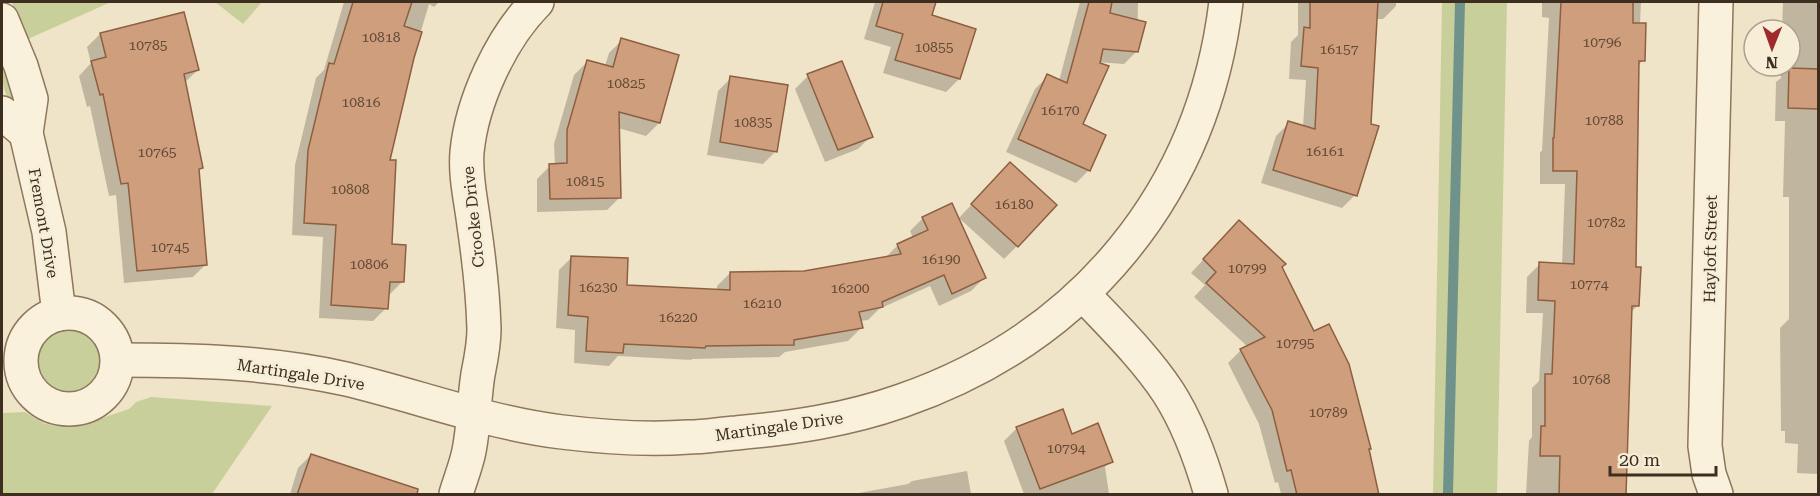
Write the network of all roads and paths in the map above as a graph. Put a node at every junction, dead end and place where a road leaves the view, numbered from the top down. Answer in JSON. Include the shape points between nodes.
{"nodes":[{"id":1,"x":537,"y":2,"type":"edge"},
{"id":2,"x":1226,"y":2,"type":"edge"},
{"id":3,"x":1716,"y":2,"type":"edge"},
{"id":4,"x":2,"y":20,"type":"edge"},
{"id":5,"x":14,"y":123,"type":"edge"},
{"id":6,"x":1083,"y":294,"type":"junction"},
{"id":7,"x":58,"y":314,"type":"junction"},
{"id":8,"x":118,"y":360,"type":"junction"},
{"id":9,"x":11,"y":368,"type":"edge"},
{"id":10,"x":473,"y":414,"type":"junction"},
{"id":11,"x":456,"y":495,"type":"edge"},
{"id":12,"x":1210,"y":495,"type":"edge"},
{"id":13,"x":1716,"y":495,"type":"edge"}],
"edges":[{"from":1,"to":10,"type":"street","name":"Crooke Drive","via":[[509,37],[483,89],[467,153],[484,332]]},
{"from":2,"to":6,"type":"street","name":"Martingale Drive","via":[[1215,64],[1177,170],[1138,231]]},
{"from":3,"to":13,"type":"street","name":"Hayloft Street","via":[[1706,446]]},
{"from":4,"to":5,"type":"street","name":"Fremont Drive","via":[[32,99]]},
{"from":5,"to":7,"type":"street","name":"Fremont Drive","via":[[49,232]]},
{"from":6,"to":10,"type":"street","name":"Martingale Drive","via":[[1025,340],[959,378],[899,402],[823,422],[689,438],[638,437],[561,432]]},
{"from":6,"to":12,"type":"street","via":[[1168,392],[1202,462]]},
{"from":7,"to":8,"type":"street","via":[[73,313],[100,323],[116,346]]},
{"from":7,"to":9,"type":"street","via":[[30,333]]},
{"from":8,"to":9,"type":"street","via":[[110,388],[87,407],[73,410],[45,403]]},
{"from":8,"to":10,"type":"street","name":"Martingale Drive","via":[[276,367],[343,379]]},
{"from":10,"to":11,"type":"street","name":"Crooke Drive","via":[[469,452]]}]}
